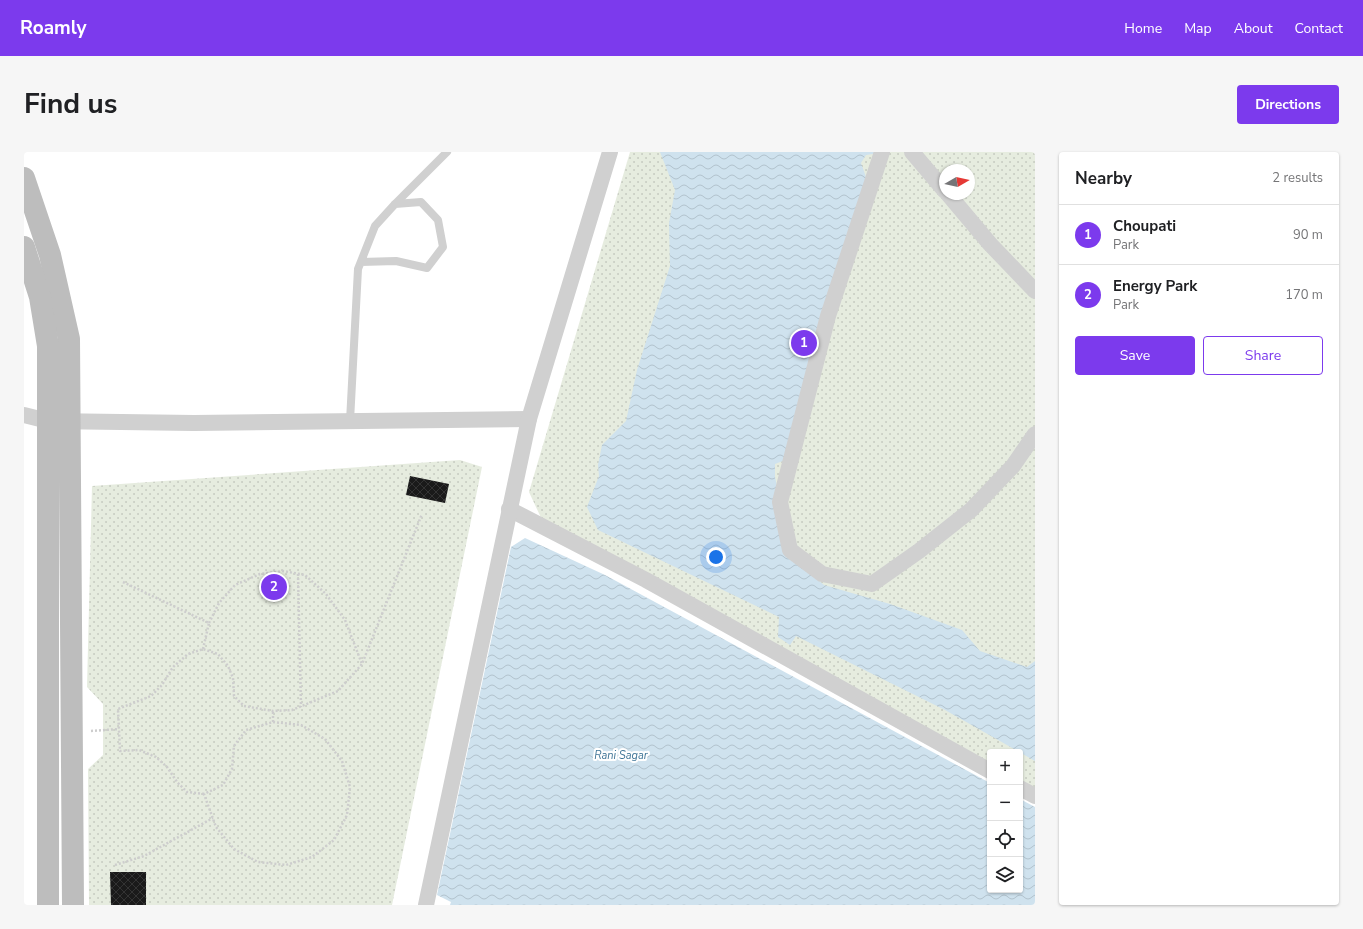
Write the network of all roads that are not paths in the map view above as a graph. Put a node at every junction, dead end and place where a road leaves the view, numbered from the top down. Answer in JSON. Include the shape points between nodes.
{"nodes":[{"id":1,"x":447,"y":152,"type":"edge"},
{"id":2,"x":610,"y":152,"type":"edge"},
{"id":3,"x":882,"y":152,"type":"edge"},
{"id":4,"x":912,"y":152,"type":"edge"},
{"id":5,"x":24,"y":178,"type":"edge"},
{"id":6,"x":939,"y":184,"type":"edge"},
{"id":7,"x":953,"y":200,"type":"edge"},
{"id":8,"x":395,"y":204,"type":"junction"},
{"id":9,"x":24,"y":247,"type":"edge"},
{"id":10,"x":361,"y":262,"type":"junction"},
{"id":11,"x":1035,"y":291,"type":"edge"},
{"id":12,"x":24,"y":416,"type":"edge"},
{"id":13,"x":529,"y":419,"type":"junction"},
{"id":14,"x":48,"y":421,"type":"junction"},
{"id":15,"x":71,"y":421,"type":"junction"},
{"id":16,"x":350,"y":421,"type":"junction"},
{"id":17,"x":1035,"y":434,"type":"edge"},
{"id":18,"x":510,"y":509,"type":"junction"},
{"id":19,"x":987,"y":769,"type":"edge"},
{"id":20,"x":1023,"y":790,"type":"edge"},
{"id":21,"x":1035,"y":796,"type":"edge"},
{"id":22,"x":48,"y":905,"type":"edge"},
{"id":23,"x":73,"y":905,"type":"edge"},
{"id":24,"x":426,"y":905,"type":"edge"}],
"edges":[{"from":1,"to":8,"type":"lane"},
{"from":2,"to":13,"type":"street"},
{"from":3,"to":17,"type":"street","via":[[828,316],[780,502],[790,550],[822,574],[872,584],[971,510],[1013,466]]},
{"from":4,"to":6,"type":"street"},
{"from":5,"to":15,"type":"street","via":[[50,255],[69,339]]},
{"from":7,"to":11,"type":"street"},
{"from":8,"to":10,"type":"lane","via":[[375,226]]},
{"from":8,"to":10,"type":"lane","via":[[421,202],[438,220],[443,247],[427,268],[396,261]]},
{"from":9,"to":14,"type":"street","via":[[40,297],[48,346]]},
{"from":10,"to":16,"type":"lane","via":[[358,269]]},
{"from":12,"to":14,"type":"street"},
{"from":13,"to":16,"type":"street"},
{"from":13,"to":18,"type":"street"},
{"from":14,"to":15,"type":"street"},
{"from":14,"to":22,"type":"street"},
{"from":15,"to":16,"type":"street"},
{"from":15,"to":23,"type":"street"},
{"from":18,"to":19,"type":"street","via":[[646,580]]},
{"from":18,"to":24,"type":"street"},
{"from":20,"to":21,"type":"street"}]}
